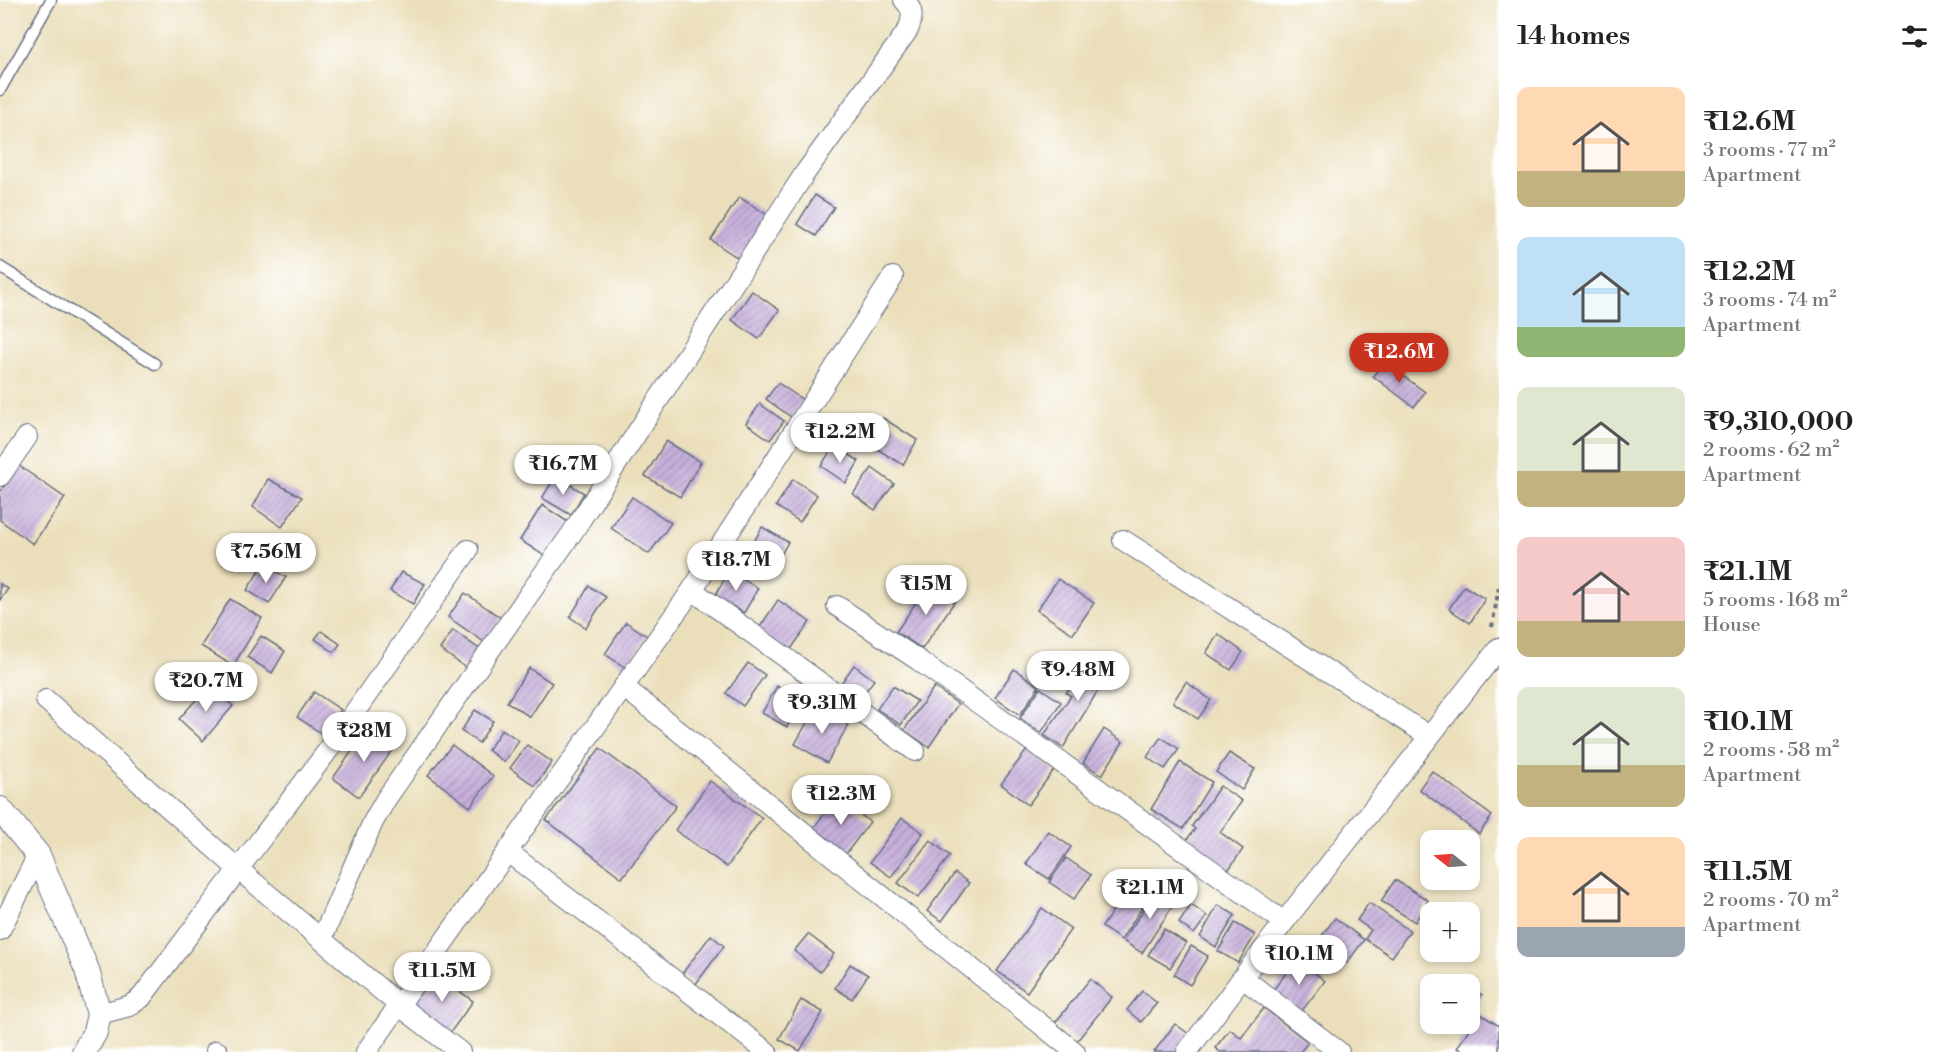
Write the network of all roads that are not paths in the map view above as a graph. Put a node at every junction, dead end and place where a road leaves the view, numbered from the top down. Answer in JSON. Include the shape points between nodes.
{"nodes":[{"id":1,"x":51,"y":0,"type":"edge"},
{"id":2,"x":904,"y":0,"type":"edge"},
{"id":3,"x":0,"y":90,"type":"edge"},
{"id":4,"x":0,"y":267,"type":"edge"},
{"id":5,"x":892,"y":277,"type":"dead end"},
{"id":6,"x":155,"y":364,"type":"dead end"},
{"id":7,"x":27,"y":437,"type":"dead end"},
{"id":8,"x":0,"y":476,"type":"edge"},
{"id":9,"x":1123,"y":540,"type":"dead end"},
{"id":10,"x":468,"y":550,"type":"dead end"},
{"id":11,"x":692,"y":590,"type":"junction"},
{"id":12,"x":837,"y":606,"type":"dead end"},
{"id":13,"x":1499,"y":648,"type":"edge"},
{"id":14,"x":624,"y":687,"type":"junction"},
{"id":15,"x":46,"y":700,"type":"dead end"},
{"id":16,"x":1429,"y":736,"type":"junction"},
{"id":17,"x":915,"y":751,"type":"dead end"},
{"id":18,"x":0,"y":809,"type":"edge"},
{"id":19,"x":508,"y":852,"type":"junction"},
{"id":20,"x":38,"y":855,"type":"junction"},
{"id":21,"x":238,"y":869,"type":"junction"},
{"id":22,"x":1284,"y":922,"type":"junction"},
{"id":23,"x":0,"y":930,"type":"edge"},
{"id":24,"x":322,"y":938,"type":"junction"},
{"id":25,"x":1243,"y":978,"type":"junction"},
{"id":26,"x":400,"y":1006,"type":"junction"},
{"id":27,"x":99,"y":1014,"type":"junction"},
{"id":28,"x":84,"y":1052,"type":"edge"},
{"id":29,"x":366,"y":1052,"type":"edge"},
{"id":30,"x":460,"y":1052,"type":"edge"},
{"id":31,"x":767,"y":1052,"type":"edge"},
{"id":32,"x":1075,"y":1052,"type":"edge"},
{"id":33,"x":1187,"y":1052,"type":"edge"},
{"id":34,"x":1339,"y":1052,"type":"edge"}],
"edges":[{"from":1,"to":3,"type":"lane"},
{"from":2,"to":24,"type":"street","via":[[912,13],[908,30],[805,173],[572,533],[386,799]]},
{"from":4,"to":6,"type":"lane"},
{"from":5,"to":11,"type":"street"},
{"from":7,"to":8,"type":"street"},
{"from":9,"to":16,"type":"street"},
{"from":10,"to":21,"type":"street","via":[[329,749]]},
{"from":11,"to":14,"type":"street"},
{"from":11,"to":17,"type":"street"},
{"from":12,"to":22,"type":"street"},
{"from":13,"to":16,"type":"street"},
{"from":14,"to":19,"type":"street"},
{"from":14,"to":32,"type":"street"},
{"from":15,"to":21,"type":"street"},
{"from":16,"to":22,"type":"street"},
{"from":18,"to":20,"type":"street"},
{"from":19,"to":26,"type":"street"},
{"from":19,"to":31,"type":"street"},
{"from":20,"to":23,"type":"street"},
{"from":20,"to":27,"type":"street","via":[[87,970]]},
{"from":21,"to":24,"type":"street"},
{"from":21,"to":27,"type":"street","via":[[141,998],[129,1006]]},
{"from":22,"to":25,"type":"street"},
{"from":24,"to":26,"type":"street"},
{"from":25,"to":33,"type":"street"},
{"from":25,"to":34,"type":"street"},
{"from":26,"to":29,"type":"street"},
{"from":26,"to":30,"type":"street"},
{"from":27,"to":28,"type":"street"}]}
